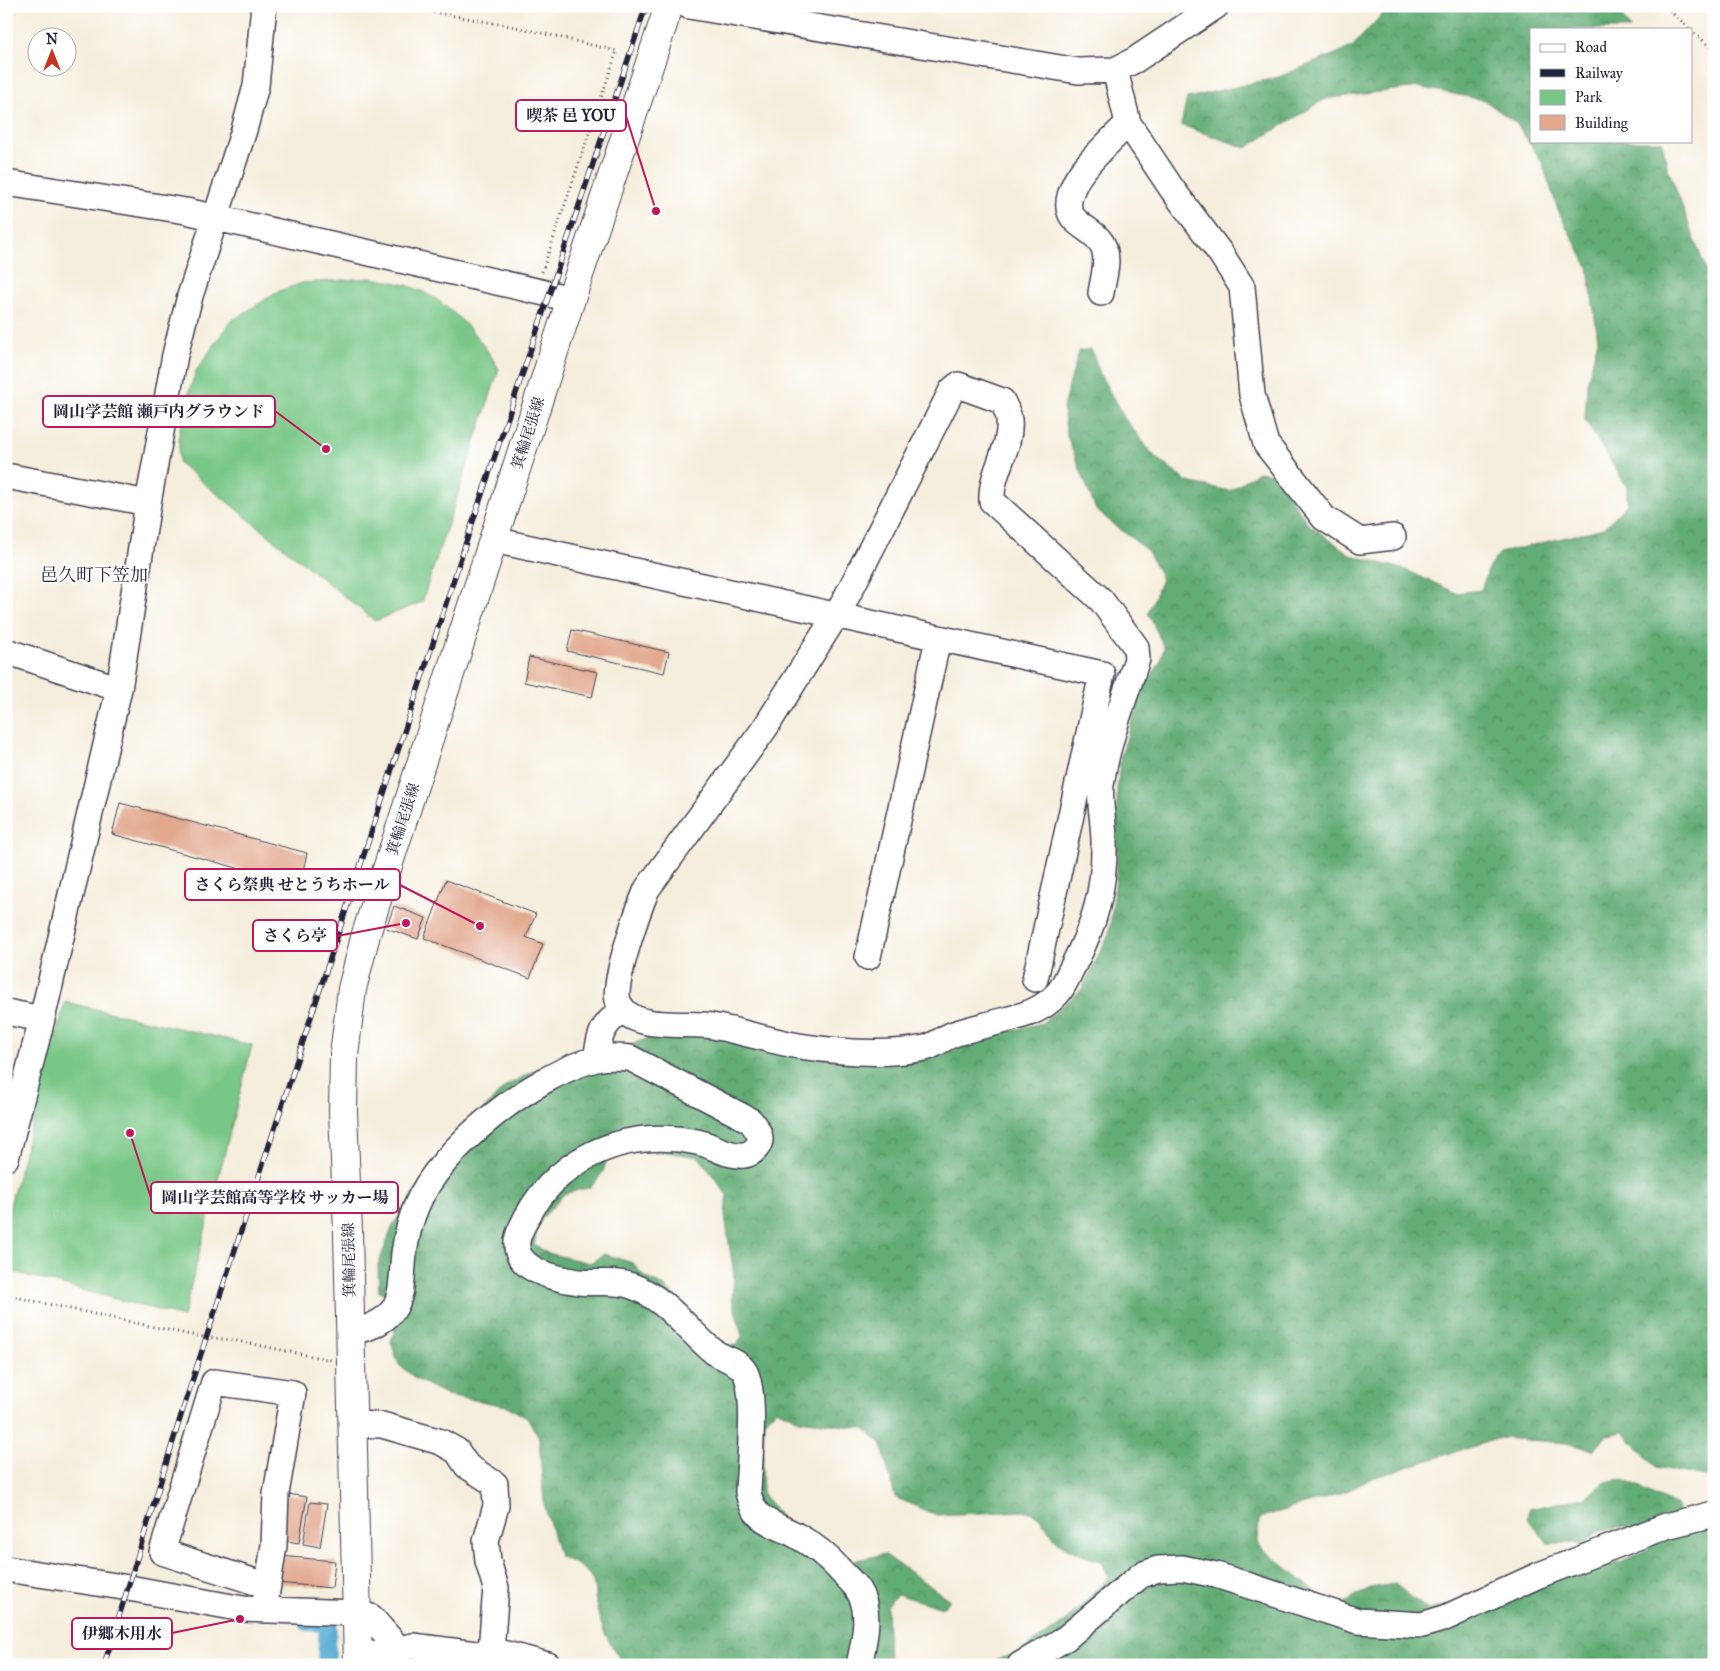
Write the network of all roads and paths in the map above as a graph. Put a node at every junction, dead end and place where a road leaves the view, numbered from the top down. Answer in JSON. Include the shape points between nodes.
{"nodes":[{"id":1,"x":264,"y":6,"type":"edge"},
{"id":2,"x":399,"y":6,"type":"edge"},
{"id":3,"x":669,"y":6,"type":"edge"},
{"id":4,"x":689,"y":6,"type":"edge"},
{"id":5,"x":1216,"y":6,"type":"edge"},
{"id":6,"x":1668,"y":6,"type":"edge"},
{"id":7,"x":1689,"y":28,"type":"edge"},
{"id":8,"x":1692,"y":31,"type":"edge"},
{"id":9,"x":1714,"y":50,"type":"edge"},
{"id":10,"x":1115,"y":70,"type":"junction"},
{"id":11,"x":1128,"y":123,"type":"junction"},
{"id":12,"x":6,"y":183,"type":"edge"},
{"id":13,"x":216,"y":220,"type":"junction"},
{"id":14,"x":536,"y":291,"type":"junction"},
{"id":15,"x":1101,"y":293,"type":"dead end"},
{"id":16,"x":570,"y":299,"type":"junction"},
{"id":17,"x":6,"y":476,"type":"edge"},
{"id":18,"x":148,"y":503,"type":"junction"},
{"id":19,"x":1393,"y":536,"type":"dead end"},
{"id":20,"x":494,"y":540,"type":"junction"},
{"id":21,"x":846,"y":618,"type":"junction"},
{"id":22,"x":938,"y":638,"type":"junction"},
{"id":23,"x":6,"y":651,"type":"edge"},
{"id":24,"x":119,"y":689,"type":"junction"},
{"id":25,"x":868,"y":957,"type":"dead end"},
{"id":26,"x":1035,"y":979,"type":"dead end"},
{"id":27,"x":623,"y":1009,"type":"junction"},
{"id":28,"x":6,"y":1012,"type":"edge"},
{"id":29,"x":42,"y":1019,"type":"junction"},
{"id":30,"x":596,"y":1059,"type":"junction"},
{"id":31,"x":6,"y":1158,"type":"edge"},
{"id":32,"x":6,"y":1295,"type":"edge"},
{"id":33,"x":350,"y":1331,"type":"junction"},
{"id":34,"x":351,"y":1364,"type":"junction"},
{"id":35,"x":352,"y":1424,"type":"junction"},
{"id":36,"x":1714,"y":1514,"type":"edge"},
{"id":37,"x":6,"y":1569,"type":"edge"},
{"id":38,"x":266,"y":1598,"type":"junction"},
{"id":39,"x":357,"y":1613,"type":"junction"},
{"id":40,"x":398,"y":1648,"type":"junction"},
{"id":41,"x":491,"y":1650,"type":"junction"},
{"id":42,"x":358,"y":1661,"type":"edge"},
{"id":43,"x":548,"y":1665,"type":"edge"},
{"id":44,"x":859,"y":1665,"type":"edge"},
{"id":45,"x":1020,"y":1665,"type":"edge"}],
"edges":[{"from":1,"to":13,"type":"street","via":[[256,86]]},
{"from":2,"to":14,"type":"path","via":[[516,27],[617,50]]},
{"from":3,"to":16,"type":"main road","name":"箕輪尾張線"},
{"from":4,"to":10,"type":"street","via":[[1078,71]]},
{"from":5,"to":10,"type":"street","via":[[1160,46]]},
{"from":6,"to":7,"type":"path"},
{"from":8,"to":9,"type":"path"},
{"from":10,"to":11,"type":"street"},
{"from":11,"to":15,"type":"street","via":[[1075,181],[1068,202],[1074,219],[1104,247],[1106,262]]},
{"from":11,"to":19,"type":"street","via":[[1242,287],[1252,395],[1266,444],[1324,518],[1360,541]]},
{"from":12,"to":13,"type":"street","via":[[186,211]]},
{"from":13,"to":14,"type":"street"},
{"from":13,"to":18,"type":"street","via":[[190,296],[175,355]]},
{"from":14,"to":16,"type":"street"},
{"from":16,"to":20,"type":"main road","name":"箕輪尾張線"},
{"from":17,"to":18,"type":"street"},
{"from":18,"to":24,"type":"street"},
{"from":20,"to":21,"type":"street"},
{"from":20,"to":33,"type":"main road","name":"箕輪尾張線","via":[[366,934],[352,989],[344,1055],[343,1111]]},
{"from":21,"to":22,"type":"street"},
{"from":21,"to":27,"type":"street","via":[[647,889],[638,908],[618,982],[617,1000]]},
{"from":21,"to":27,"type":"street","via":[[843,604],[952,390],[958,385],[1002,401],[1009,418],[1009,433],[991,489],[992,501],[1102,600],[1136,646],[1137,659],[1104,765],[1103,876],[1099,905],[1085,942],[1058,993],[1041,1008],[1025,1016],[953,1034],[936,1045],[881,1052],[797,1046],[710,1025],[659,1024],[635,1018]]},
{"from":22,"to":25,"type":"street"},
{"from":22,"to":26,"type":"street","via":[[1102,674]]},
{"from":23,"to":24,"type":"street"},
{"from":24,"to":29,"type":"street"},
{"from":27,"to":30,"type":"street","via":[[606,1023]]},
{"from":28,"to":29,"type":"street"},
{"from":29,"to":31,"type":"street"},
{"from":30,"to":33,"type":"street","via":[[558,1073],[508,1102],[440,1165],[416,1206],[394,1309],[381,1322],[359,1331]]},
{"from":30,"to":44,"type":"street","via":[[630,1058],[647,1066],[751,1122],[760,1135],[759,1144],[744,1156],[727,1154],[698,1142],[665,1138],[606,1148],[557,1176],[527,1216],[517,1237],[515,1252],[521,1262],[559,1277],[632,1286],[682,1320],[716,1353],[744,1370],[750,1382],[751,1402],[750,1505],[762,1519],[798,1536],[831,1559],[858,1590],[865,1613]]},
{"from":32,"to":34,"type":"path","via":[[196,1336]]},
{"from":33,"to":34,"type":"main road","name":"箕輪尾張線"},
{"from":34,"to":35,"type":"main road","name":"箕輪尾張線"},
{"from":35,"to":39,"type":"main road","name":"箕輪尾張線"},
{"from":35,"to":41,"type":"street","via":[[382,1425],[441,1442],[457,1451],[467,1466],[494,1484],[496,1506],[486,1542],[496,1588]]},
{"from":36,"to":45,"type":"street","via":[[1666,1526],[1539,1575],[1422,1626],[1358,1621],[1216,1575],[1182,1568],[1158,1569],[1141,1575],[1066,1638]]},
{"from":37,"to":38,"type":"street","via":[[243,1609]]},
{"from":38,"to":38,"type":"street","via":[[274,1545],[276,1494],[293,1393],[214,1382],[162,1552]]},
{"from":38,"to":39,"type":"street"},
{"from":39,"to":40,"type":"street","via":[[372,1617]]},
{"from":39,"to":42,"type":"main road","name":"箕輪尾張線"},
{"from":40,"to":41,"type":"street","via":[[413,1646],[476,1654]]},
{"from":40,"to":42,"type":"street"},
{"from":41,"to":43,"type":"street"}]}
